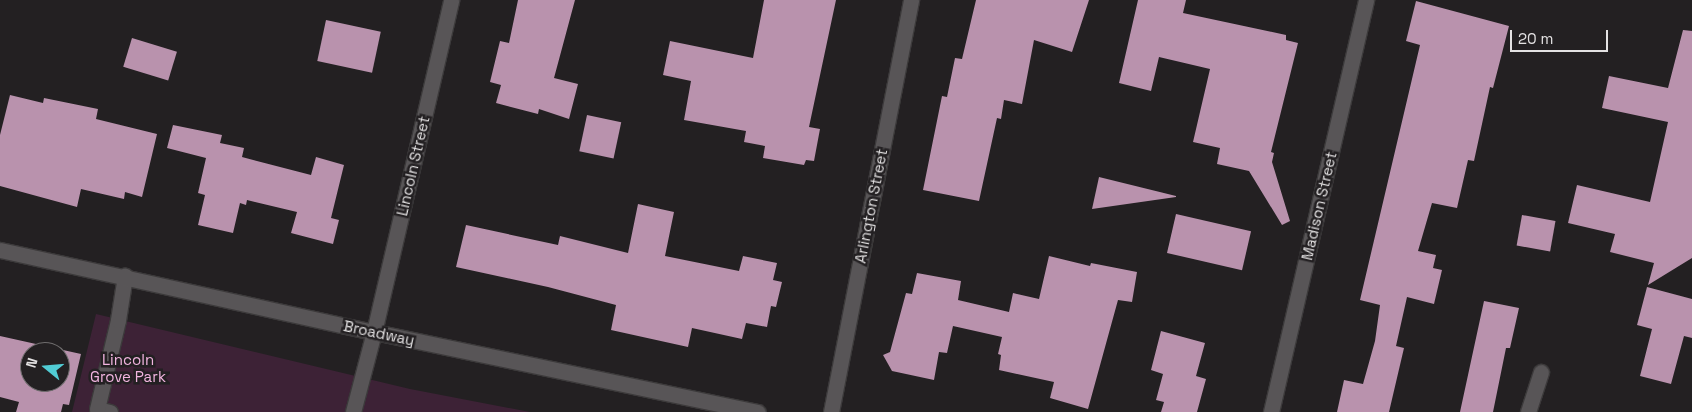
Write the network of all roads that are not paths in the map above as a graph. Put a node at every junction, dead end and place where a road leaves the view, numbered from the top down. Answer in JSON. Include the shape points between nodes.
{"nodes":[{"id":1,"x":451,"y":0,"type":"edge"},
{"id":2,"x":911,"y":0,"type":"edge"},
{"id":3,"x":1366,"y":0,"type":"edge"},
{"id":4,"x":0,"y":250,"type":"edge"},
{"id":5,"x":125,"y":276,"type":"junction"},
{"id":6,"x":374,"y":332,"type":"junction"},
{"id":7,"x":1541,"y":372,"type":"dead end"},
{"id":8,"x":110,"y":412,"type":"edge"},
{"id":9,"x":353,"y":412,"type":"edge"},
{"id":10,"x":758,"y":412,"type":"edge"},
{"id":11,"x":831,"y":412,"type":"edge"},
{"id":12,"x":1271,"y":412,"type":"edge"},
{"id":13,"x":1528,"y":412,"type":"edge"}],
"edges":[{"from":1,"to":6,"type":"street","name":"Lincoln Street"},
{"from":2,"to":11,"type":"street","name":"Arlington Street"},
{"from":3,"to":12,"type":"street","name":"Madison Street"},
{"from":4,"to":5,"type":"street","name":"Broadway"},
{"from":5,"to":6,"type":"street","name":"Broadway"},
{"from":5,"to":8,"type":"street","via":[[118,320],[96,409]]},
{"from":6,"to":9,"type":"street","name":"Lincoln Street"},
{"from":6,"to":10,"type":"street","name":"Broadway"},
{"from":7,"to":13,"type":"street"}]}
